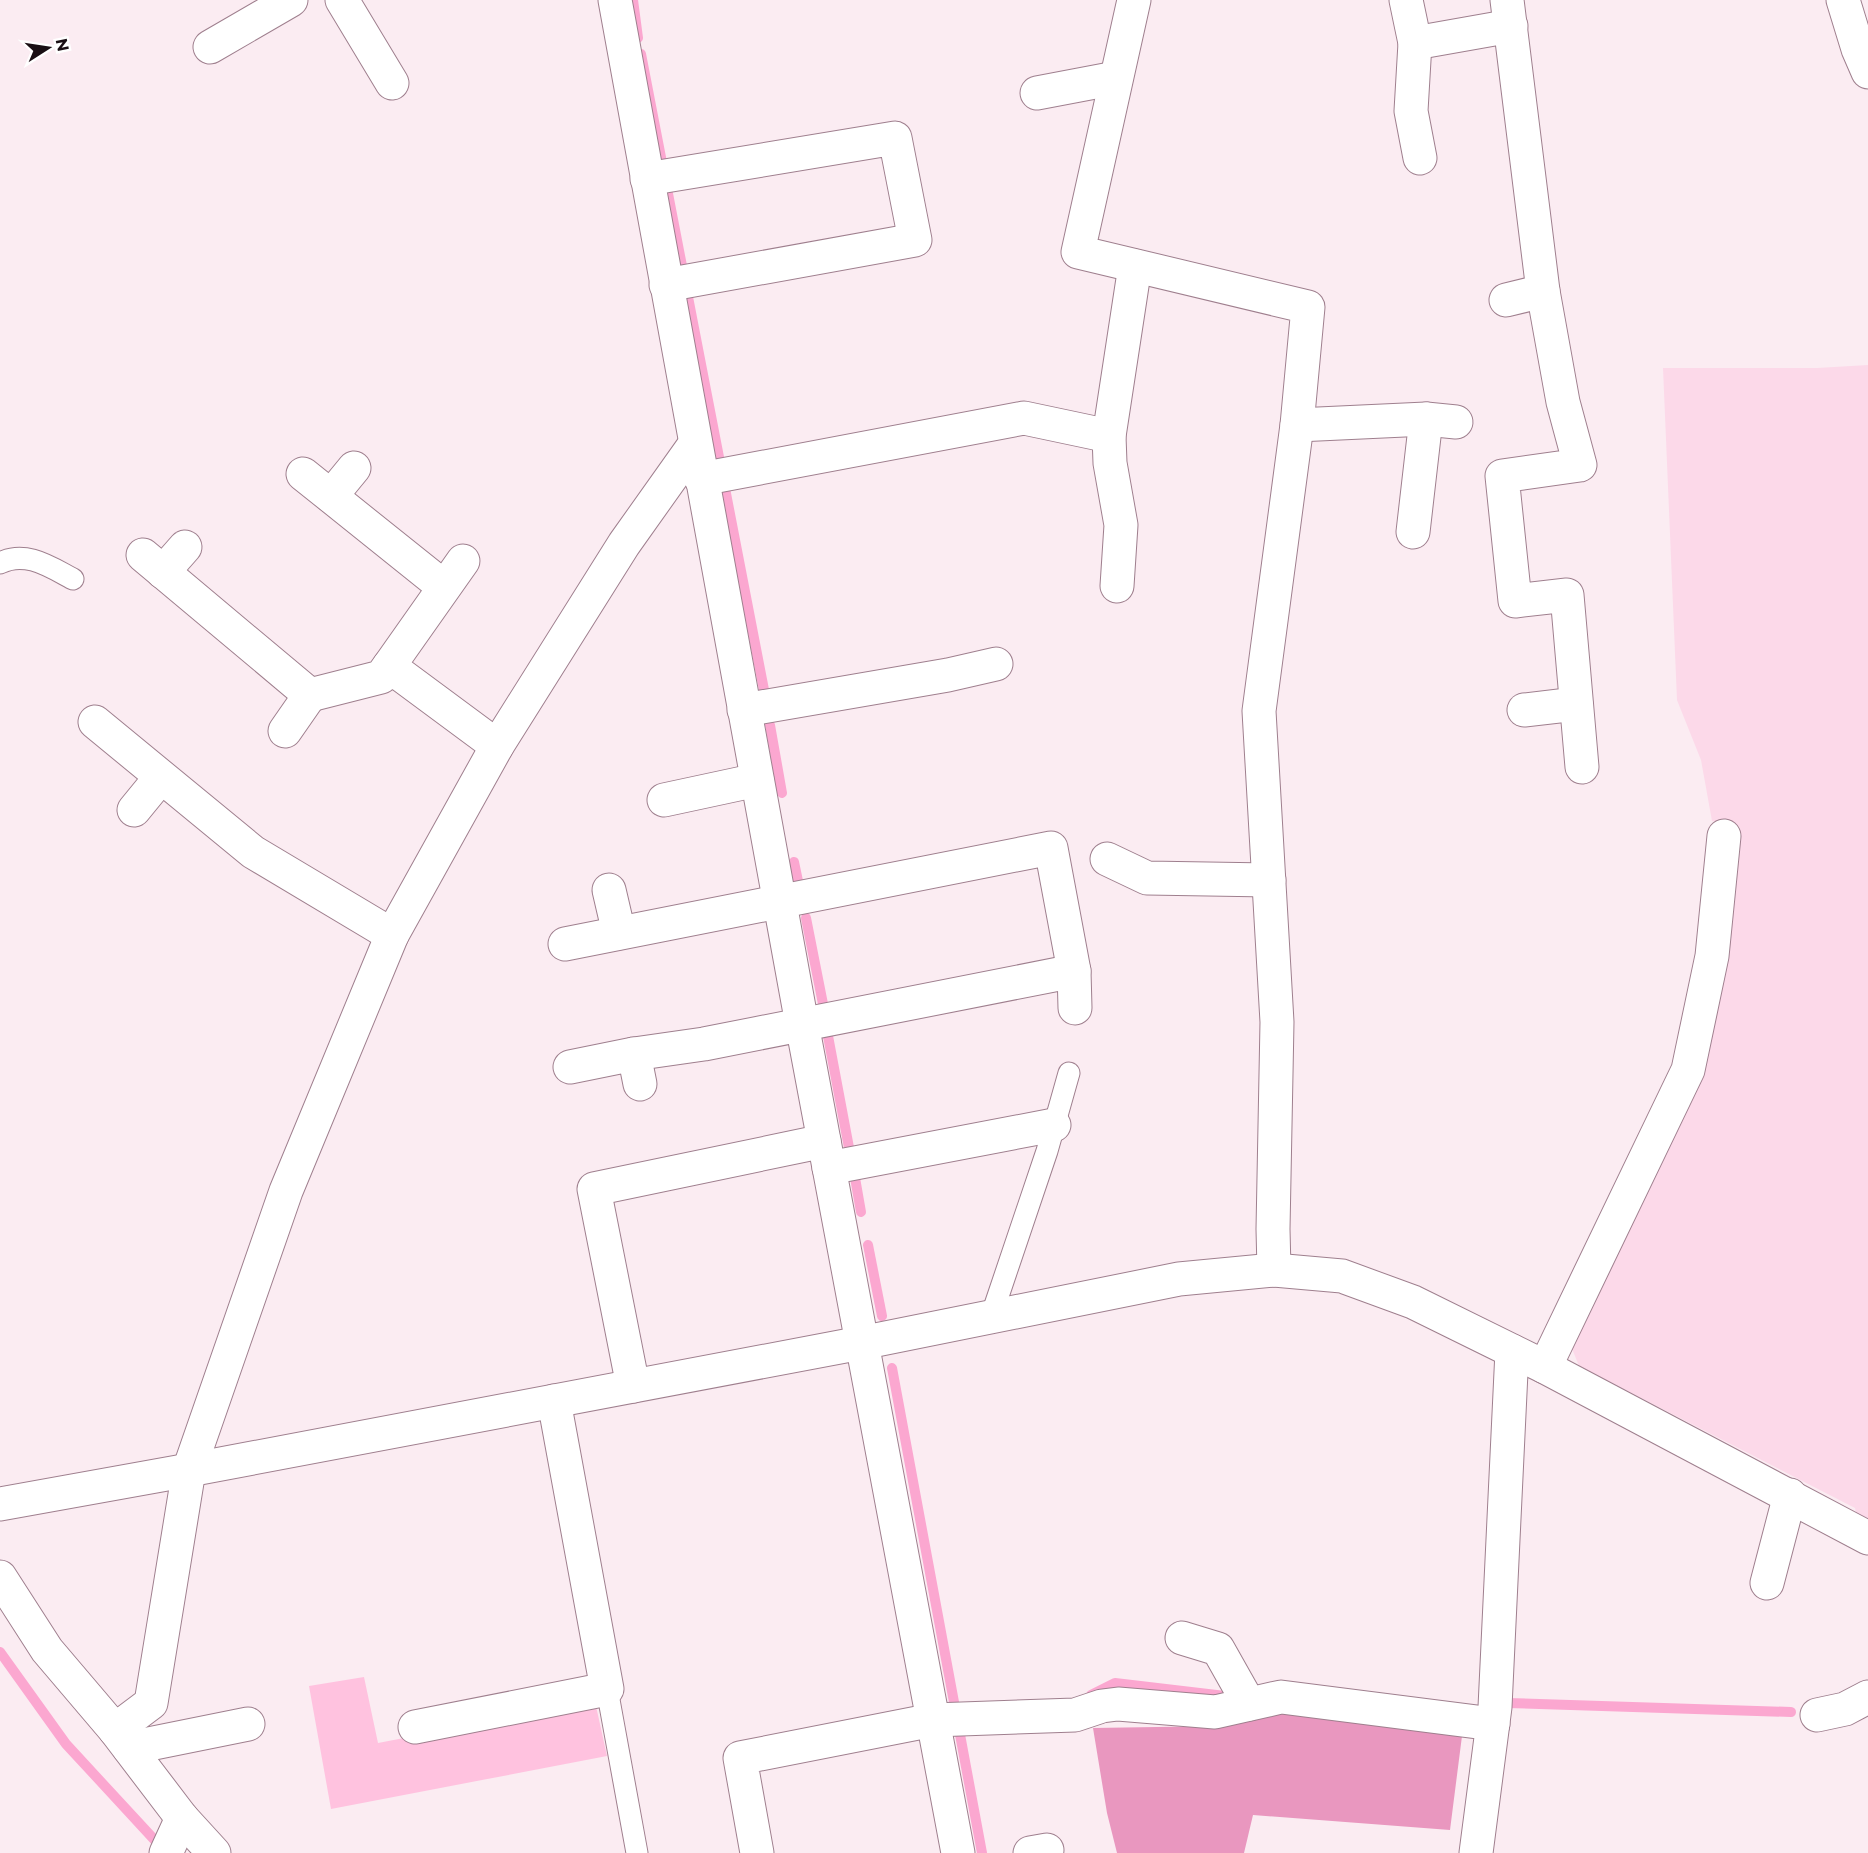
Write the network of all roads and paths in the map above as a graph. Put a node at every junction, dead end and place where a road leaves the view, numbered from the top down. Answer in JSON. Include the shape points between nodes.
{"nodes":[{"id":1,"x":291,"y":0,"type":"edge"},
{"id":2,"x":342,"y":0,"type":"edge"},
{"id":3,"x":615,"y":0,"type":"edge"},
{"id":4,"x":1134,"y":0,"type":"edge"},
{"id":5,"x":1406,"y":0,"type":"edge"},
{"id":6,"x":1843,"y":0,"type":"edge"},
{"id":7,"x":1509,"y":13,"type":"edge"},
{"id":8,"x":1415,"y":43,"type":"junction"},
{"id":9,"x":210,"y":47,"type":"dead end"},
{"id":10,"x":1868,"y":72,"type":"edge"},
{"id":11,"x":1116,"y":78,"type":"junction"},
{"id":12,"x":392,"y":84,"type":"dead end"},
{"id":13,"x":1037,"y":93,"type":"dead end"},
{"id":14,"x":1420,"y":158,"type":"dead end"},
{"id":15,"x":647,"y":179,"type":"junction"},
{"id":16,"x":1135,"y":266,"type":"junction"},
{"id":17,"x":666,"y":285,"type":"junction"},
{"id":18,"x":1543,"y":291,"type":"junction"},
{"id":19,"x":1506,"y":300,"type":"dead end"},
{"id":20,"x":1297,"y":425,"type":"junction"},
{"id":21,"x":1109,"y":436,"type":"junction"},
{"id":22,"x":695,"y":444,"type":"junction"},
{"id":23,"x":354,"y":468,"type":"dead end"},
{"id":24,"x":303,"y":474,"type":"dead end"},
{"id":25,"x":701,"y":479,"type":"junction"},
{"id":26,"x":331,"y":496,"type":"junction"},
{"id":27,"x":1410,"y":532,"type":"dead end"},
{"id":28,"x":185,"y":547,"type":"dead end"},
{"id":29,"x":463,"y":561,"type":"dead end"},
{"id":30,"x":0,"y":564,"type":"edge"},
{"id":31,"x":73,"y":579,"type":"dead end"},
{"id":32,"x":1117,"y":586,"type":"dead end"},
{"id":33,"x":444,"y":587,"type":"junction"},
{"id":34,"x":996,"y":664,"type":"dead end"},
{"id":35,"x":389,"y":666,"type":"junction"},
{"id":36,"x":310,"y":695,"type":"junction"},
{"id":37,"x":1576,"y":704,"type":"junction"},
{"id":38,"x":744,"y":710,"type":"junction"},
{"id":39,"x":1524,"y":710,"type":"dead end"},
{"id":40,"x":95,"y":722,"type":"dead end"},
{"id":41,"x":285,"y":731,"type":"dead end"},
{"id":42,"x":497,"y":746,"type":"junction"},
{"id":43,"x":1582,"y":767,"type":"dead end"},
{"id":44,"x":161,"y":777,"type":"junction"},
{"id":45,"x":757,"y":780,"type":"junction"},
{"id":46,"x":664,"y":800,"type":"dead end"},
{"id":47,"x":134,"y":810,"type":"dead end"},
{"id":48,"x":1724,"y":836,"type":"dead end"},
{"id":49,"x":1107,"y":859,"type":"dead end"},
{"id":50,"x":1269,"y":880,"type":"junction"},
{"id":51,"x":609,"y":890,"type":"dead end"},
{"id":52,"x":780,"y":902,"type":"junction"},
{"id":53,"x":619,"y":933,"type":"junction"},
{"id":54,"x":392,"y":935,"type":"junction"},
{"id":55,"x":565,"y":944,"type":"dead end"},
{"id":56,"x":1074,"y":971,"type":"junction"},
{"id":57,"x":1075,"y":1008,"type":"dead end"},
{"id":58,"x":802,"y":1024,"type":"junction"},
{"id":59,"x":570,"y":1067,"type":"dead end"},
{"id":60,"x":1069,"y":1073,"type":"dead end"},
{"id":61,"x":1054,"y":1125,"type":"junction"},
{"id":62,"x":840,"y":1158,"type":"junction"},
{"id":63,"x":1274,"y":1270,"type":"junction"},
{"id":64,"x":991,"y":1317,"type":"junction"},
{"id":65,"x":861,"y":1343,"type":"junction"},
{"id":66,"x":1512,"y":1351,"type":"junction"},
{"id":67,"x":1545,"y":1367,"type":"junction"},
{"id":68,"x":633,"y":1386,"type":"junction"},
{"id":69,"x":554,"y":1401,"type":"junction"},
{"id":70,"x":189,"y":1470,"type":"junction"},
{"id":71,"x":1790,"y":1495,"type":"junction"},
{"id":72,"x":0,"y":1504,"type":"edge"},
{"id":73,"x":1868,"y":1538,"type":"edge"},
{"id":74,"x":0,"y":1576,"type":"edge"},
{"id":75,"x":1767,"y":1583,"type":"dead end"},
{"id":76,"x":1182,"y":1638,"type":"dead end"},
{"id":77,"x":607,"y":1689,"type":"junction"},
{"id":78,"x":1868,"y":1697,"type":"edge"},
{"id":79,"x":1249,"y":1704,"type":"junction"},
{"id":80,"x":1817,"y":1716,"type":"dead end"},
{"id":81,"x":933,"y":1720,"type":"junction"},
{"id":82,"x":248,"y":1724,"type":"dead end"},
{"id":83,"x":1493,"y":1724,"type":"junction"},
{"id":84,"x":415,"y":1727,"type":"dead end"},
{"id":85,"x":122,"y":1739,"type":"junction"},
{"id":86,"x":182,"y":1818,"type":"junction"},
{"id":87,"x":166,"y":1853,"type":"edge"},
{"id":88,"x":214,"y":1853,"type":"edge"},
{"id":89,"x":637,"y":1853,"type":"edge"},
{"id":90,"x":757,"y":1853,"type":"edge"},
{"id":91,"x":958,"y":1853,"type":"edge"},
{"id":92,"x":1476,"y":1853,"type":"edge"}],
"edges":[{"from":1,"to":9,"type":"street"},
{"from":2,"to":12,"type":"street"},
{"from":3,"to":15,"type":"street"},
{"from":4,"to":11,"type":"street"},
{"from":5,"to":8,"type":"street"},
{"from":6,"to":10,"type":"street"},
{"from":7,"to":8,"type":"street"},
{"from":7,"to":18,"type":"street"},
{"from":8,"to":14,"type":"street","via":[[1411,111]]},
{"from":11,"to":13,"type":"street"},
{"from":11,"to":16,"type":"street","via":[[1078,252]]},
{"from":15,"to":17,"type":"street"},
{"from":15,"to":17,"type":"street","via":[[895,138],[915,240]]},
{"from":16,"to":20,"type":"street","via":[[1308,307]]},
{"from":16,"to":21,"type":"street"},
{"from":17,"to":22,"type":"street"},
{"from":18,"to":19,"type":"street"},
{"from":18,"to":37,"type":"street","via":[[1563,402],[1580,465],[1502,476],[1515,601],[1567,595]]},
{"from":20,"to":27,"type":"street","via":[[1441,421]]},
{"from":20,"to":50,"type":"street","via":[[1259,711]]},
{"from":21,"to":25,"type":"street","via":[[1024,418]]},
{"from":21,"to":32,"type":"street","via":[[1121,525]]},
{"from":22,"to":25,"type":"street"},
{"from":22,"to":42,"type":"street","via":[[624,544]]},
{"from":23,"to":26,"type":"street"},
{"from":24,"to":26,"type":"street"},
{"from":25,"to":38,"type":"street"},
{"from":26,"to":33,"type":"street"},
{"from":28,"to":36,"type":"street","via":[[153,564]]},
{"from":29,"to":33,"type":"street"},
{"from":30,"to":31,"type":"lane","via":[[22,557]]},
{"from":33,"to":35,"type":"street"},
{"from":34,"to":38,"type":"street"},
{"from":35,"to":36,"type":"street","via":[[381,677]]},
{"from":35,"to":42,"type":"street"},
{"from":36,"to":41,"type":"street"},
{"from":37,"to":39,"type":"street"},
{"from":37,"to":43,"type":"street"},
{"from":38,"to":45,"type":"street"},
{"from":40,"to":44,"type":"street"},
{"from":42,"to":54,"type":"street"},
{"from":44,"to":47,"type":"street"},
{"from":44,"to":54,"type":"street","via":[[253,852]]},
{"from":45,"to":46,"type":"street"},
{"from":45,"to":52,"type":"street"},
{"from":48,"to":67,"type":"street","via":[[1712,956],[1688,1070]]},
{"from":49,"to":50,"type":"street","via":[[1147,878]]},
{"from":50,"to":63,"type":"street","via":[[1277,1022]]},
{"from":51,"to":53,"type":"street"},
{"from":52,"to":53,"type":"street"},
{"from":52,"to":56,"type":"street","via":[[1051,848]]},
{"from":52,"to":58,"type":"street"},
{"from":53,"to":55,"type":"street"},
{"from":54,"to":70,"type":"street","via":[[286,1191]]},
{"from":56,"to":57,"type":"street"},
{"from":56,"to":58,"type":"street"},
{"from":58,"to":59,"type":"street","via":[[704,1044],[637,1069]]},
{"from":58,"to":62,"type":"street"},
{"from":60,"to":61,"type":"lane"},
{"from":61,"to":62,"type":"street"},
{"from":61,"to":64,"type":"lane"},
{"from":62,"to":65,"type":"street"},
{"from":62,"to":68,"type":"street","via":[[594,1189]]},
{"from":63,"to":64,"type":"street","via":[[1179,1279]]},
{"from":63,"to":66,"type":"street","via":[[1342,1276],[1413,1302]]},
{"from":64,"to":65,"type":"street"},
{"from":65,"to":68,"type":"street"},
{"from":65,"to":81,"type":"street"},
{"from":66,"to":67,"type":"street"},
{"from":66,"to":83,"type":"street"},
{"from":67,"to":71,"type":"street"},
{"from":68,"to":69,"type":"street"},
{"from":69,"to":70,"type":"street"},
{"from":69,"to":77,"type":"street"},
{"from":70,"to":72,"type":"street"},
{"from":70,"to":85,"type":"street","via":[[151,1703]]},
{"from":71,"to":73,"type":"street"},
{"from":71,"to":75,"type":"street"},
{"from":74,"to":85,"type":"street","via":[[47,1650]]},
{"from":76,"to":79,"type":"street","via":[[1218,1649]]},
{"from":77,"to":84,"type":"street"},
{"from":77,"to":89,"type":"lane"},
{"from":78,"to":80,"type":"street","via":[[1845,1709]]},
{"from":79,"to":81,"type":"street","via":[[1215,1712],[1118,1704],[1075,1715]]},
{"from":79,"to":83,"type":"street","via":[[1281,1697]]},
{"from":81,"to":90,"type":"street","via":[[740,1758]]},
{"from":81,"to":91,"type":"street"},
{"from":82,"to":85,"type":"street"},
{"from":83,"to":92,"type":"street"},
{"from":85,"to":86,"type":"street"},
{"from":86,"to":87,"type":"street"},
{"from":86,"to":88,"type":"street"}]}
